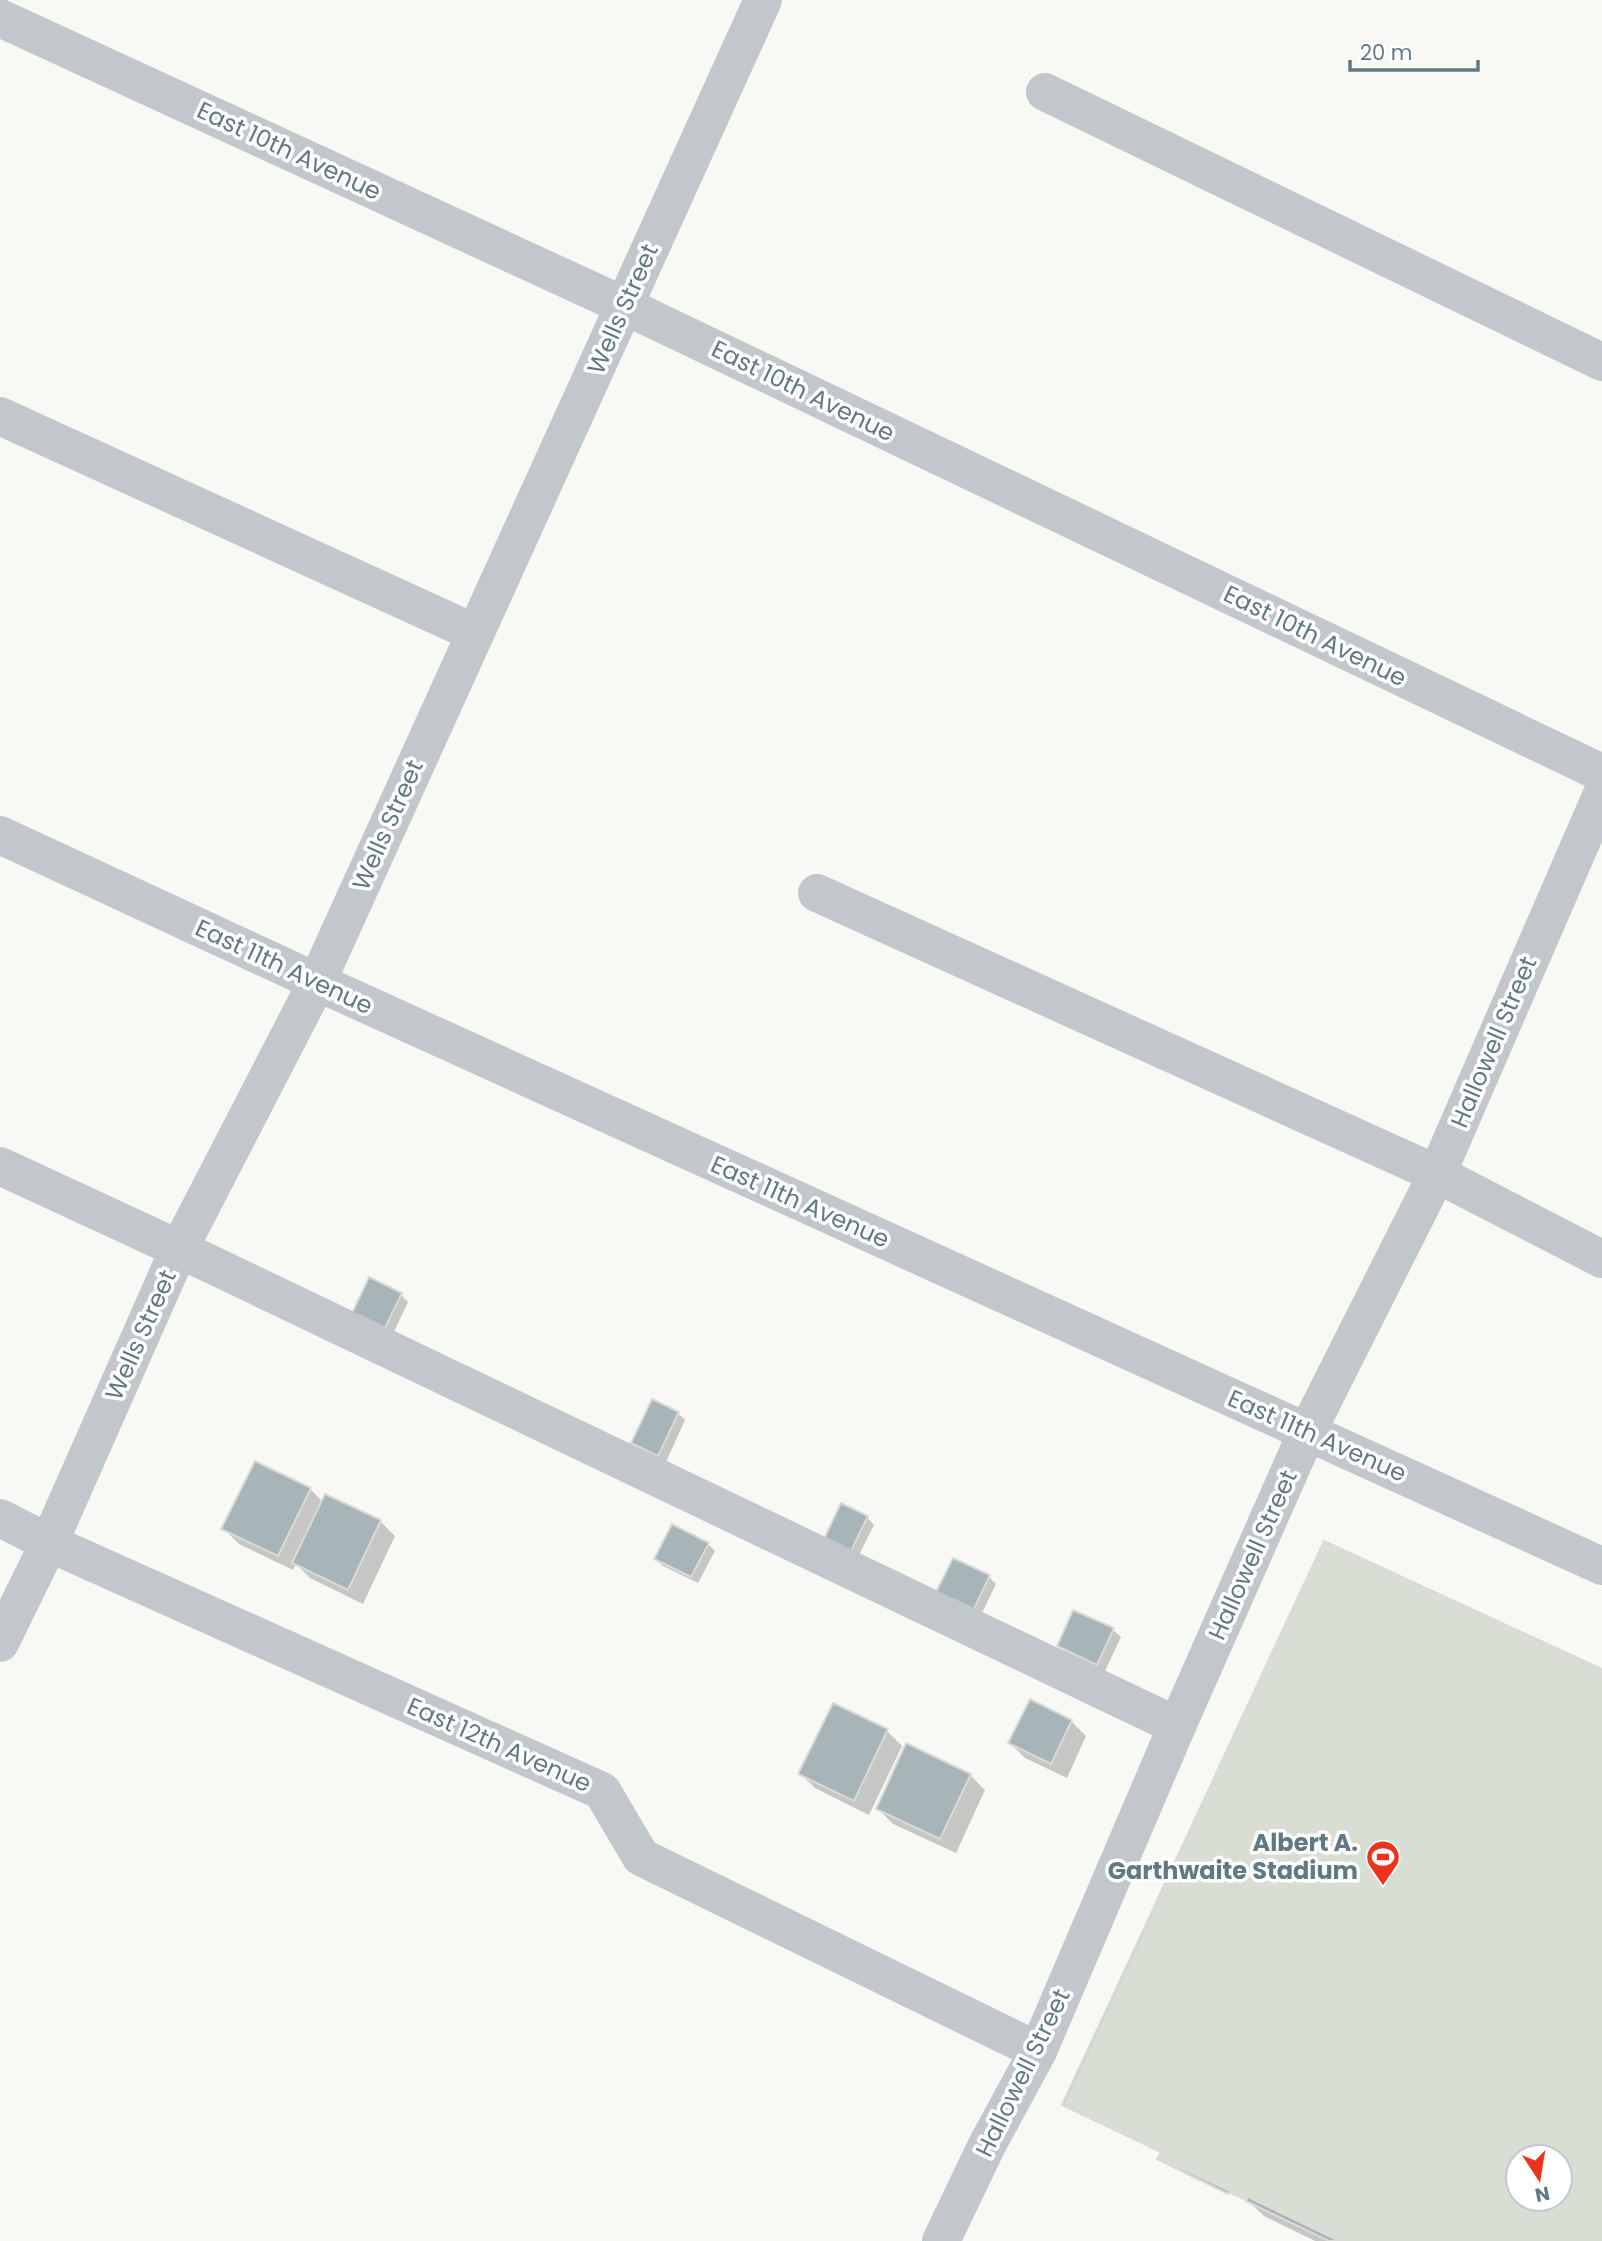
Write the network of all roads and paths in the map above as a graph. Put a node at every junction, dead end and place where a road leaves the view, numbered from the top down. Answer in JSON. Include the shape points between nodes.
{"nodes":[{"id":1,"x":763,"y":0,"type":"edge"},
{"id":2,"x":0,"y":18,"type":"edge"},
{"id":3,"x":1045,"y":93,"type":"dead end"},
{"id":4,"x":625,"y":306,"type":"junction"},
{"id":5,"x":1602,"y":362,"type":"edge"},
{"id":6,"x":0,"y":416,"type":"edge"},
{"id":7,"x":475,"y":633,"type":"junction"},
{"id":8,"x":1602,"y":773,"type":"edge"},
{"id":9,"x":1602,"y":794,"type":"edge"},
{"id":10,"x":0,"y":835,"type":"edge"},
{"id":11,"x":817,"y":893,"type":"dead end"},
{"id":12,"x":317,"y":982,"type":"junction"},
{"id":13,"x":0,"y":1166,"type":"edge"},
{"id":14,"x":1437,"y":1174,"type":"junction"},
{"id":15,"x":179,"y":1249,"type":"junction"},
{"id":16,"x":1602,"y":1259,"type":"edge"},
{"id":17,"x":1307,"y":1432,"type":"junction"},
{"id":18,"x":0,"y":1518,"type":"edge"},
{"id":19,"x":50,"y":1542,"type":"junction"},
{"id":20,"x":1602,"y":1566,"type":"edge"},
{"id":21,"x":0,"y":1643,"type":"edge"},
{"id":22,"x":1177,"y":1726,"type":"junction"},
{"id":23,"x":1038,"y":2051,"type":"junction"},
{"id":24,"x":942,"y":2241,"type":"edge"}],
"edges":[{"from":1,"to":4,"type":"street","name":"Wells Street"},
{"from":2,"to":4,"type":"street","name":"East 10th Avenue"},
{"from":3,"to":5,"type":"street"},
{"from":4,"to":7,"type":"street","name":"Wells Street"},
{"from":4,"to":8,"type":"street","name":"East 10th Avenue"},
{"from":6,"to":7,"type":"street"},
{"from":7,"to":12,"type":"street","name":"Wells Street"},
{"from":9,"to":14,"type":"street","name":"Hallowell Street"},
{"from":10,"to":12,"type":"street","name":"East 11th Avenue"},
{"from":11,"to":14,"type":"street"},
{"from":12,"to":15,"type":"street","name":"Wells Street"},
{"from":12,"to":17,"type":"street","name":"East 11th Avenue"},
{"from":13,"to":15,"type":"street"},
{"from":14,"to":16,"type":"street"},
{"from":14,"to":17,"type":"street","name":"Hallowell Street"},
{"from":15,"to":19,"type":"street","name":"Wells Street"},
{"from":15,"to":22,"type":"street"},
{"from":17,"to":20,"type":"street","name":"East 11th Avenue"},
{"from":17,"to":22,"type":"street","name":"Hallowell Street"},
{"from":18,"to":19,"type":"street","name":"East 12th Avenue"},
{"from":19,"to":21,"type":"street","name":"Wells Street"},
{"from":19,"to":23,"type":"street","name":"East 12th Avenue","via":[[602,1791],[641,1857]]},
{"from":22,"to":23,"type":"street","name":"Hallowell Street"},
{"from":23,"to":24,"type":"street","name":"Hallowell Street"}]}
